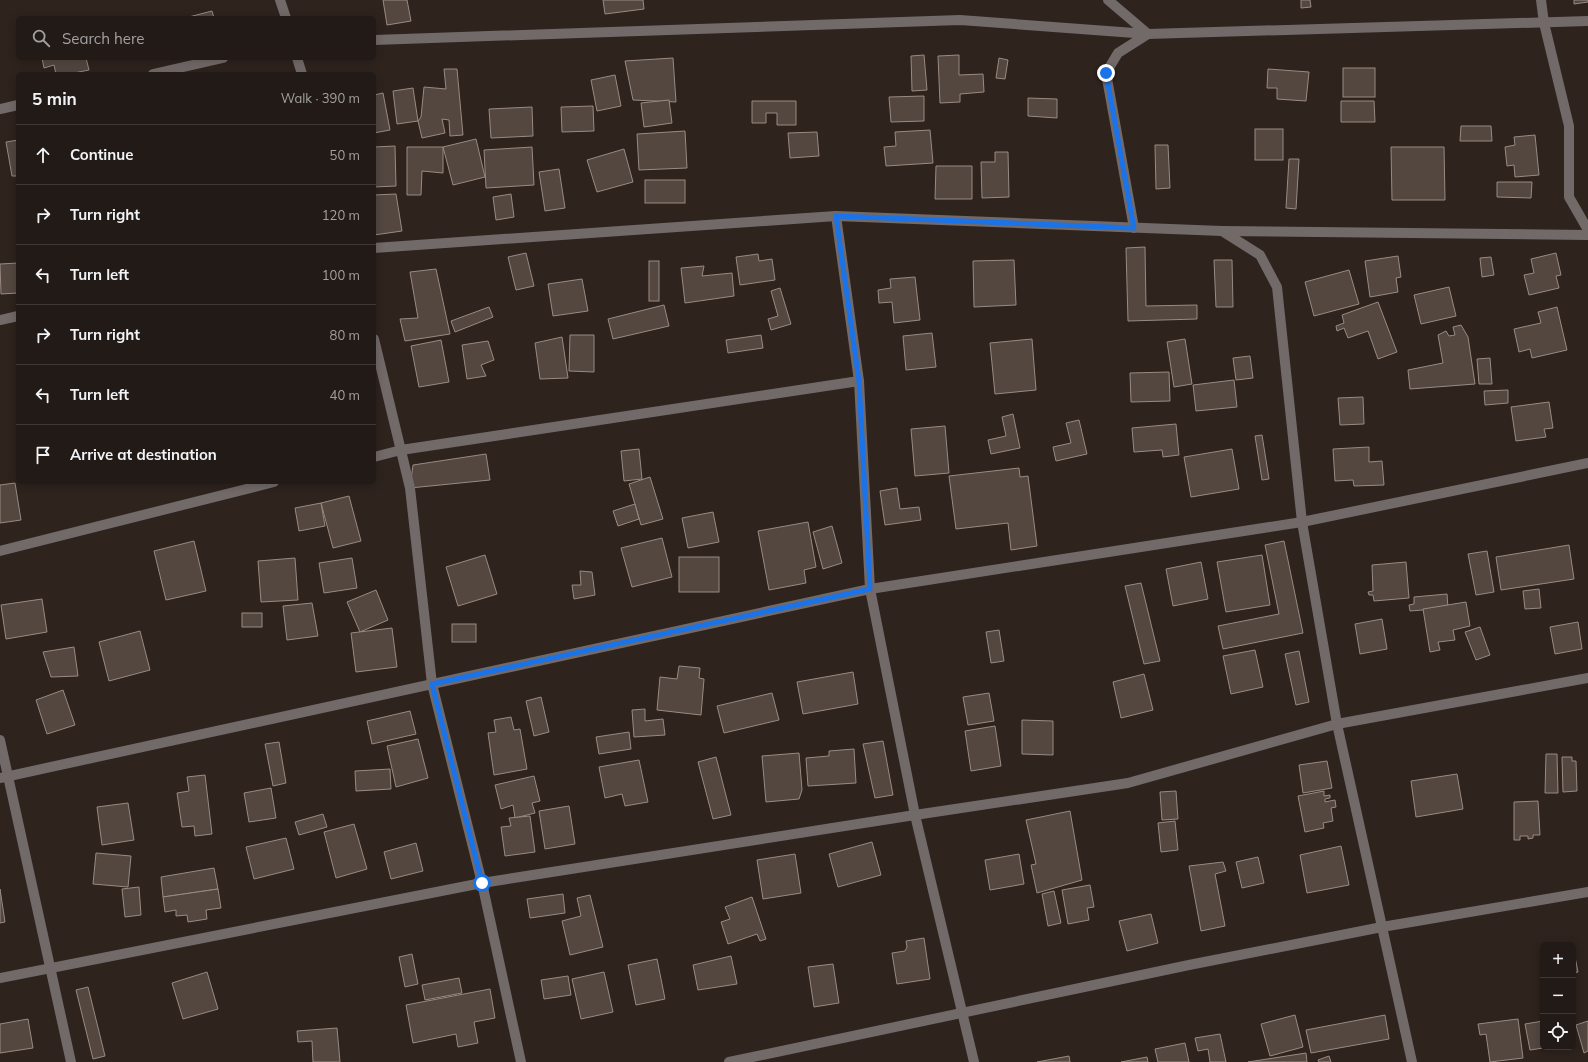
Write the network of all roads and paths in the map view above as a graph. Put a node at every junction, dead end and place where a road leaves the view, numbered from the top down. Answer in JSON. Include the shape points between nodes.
{"nodes":[{"id":1,"x":280,"y":0,"type":"edge"},
{"id":2,"x":1108,"y":0,"type":"edge"},
{"id":3,"x":1541,"y":0,"type":"edge"},
{"id":4,"x":285,"y":16,"type":"edge"},
{"id":5,"x":1588,"y":21,"type":"edge"},
{"id":6,"x":1544,"y":23,"type":"junction"},
{"id":7,"x":1148,"y":34,"type":"junction"},
{"id":8,"x":376,"y":40,"type":"edge"},
{"id":9,"x":214,"y":60,"type":"edge"},
{"id":10,"x":298,"y":60,"type":"edge"},
{"id":11,"x":162,"y":72,"type":"edge"},
{"id":12,"x":301,"y":72,"type":"edge"},
{"id":13,"x":16,"y":105,"type":"edge"},
{"id":14,"x":0,"y":109,"type":"edge"},
{"id":15,"x":836,"y":216,"type":"junction"},
{"id":16,"x":1134,"y":228,"type":"junction"},
{"id":17,"x":1588,"y":230,"type":"edge"},
{"id":18,"x":1222,"y":231,"type":"junction"},
{"id":19,"x":1588,"y":235,"type":"edge"},
{"id":20,"x":376,"y":248,"type":"edge"},
{"id":21,"x":16,"y":316,"type":"edge"},
{"id":22,"x":0,"y":320,"type":"edge"},
{"id":23,"x":376,"y":347,"type":"edge"},
{"id":24,"x":859,"y":381,"type":"junction"},
{"id":25,"x":401,"y":450,"type":"junction"},
{"id":26,"x":376,"y":456,"type":"edge"},
{"id":27,"x":1588,"y":463,"type":"edge"},
{"id":28,"x":266,"y":484,"type":"edge"},
{"id":29,"x":1302,"y":522,"type":"junction"},
{"id":30,"x":0,"y":551,"type":"edge"},
{"id":31,"x":870,"y":589,"type":"junction"},
{"id":32,"x":1588,"y":678,"type":"edge"},
{"id":33,"x":432,"y":684,"type":"junction"},
{"id":34,"x":1337,"y":724,"type":"junction"},
{"id":35,"x":0,"y":740,"type":"edge"},
{"id":36,"x":5,"y":778,"type":"edge"},
{"id":37,"x":915,"y":815,"type":"junction"},
{"id":38,"x":482,"y":883,"type":"junction"},
{"id":39,"x":1588,"y":892,"type":"edge"},
{"id":40,"x":1382,"y":927,"type":"junction"},
{"id":41,"x":51,"y":969,"type":"junction"},
{"id":42,"x":0,"y":978,"type":"edge"},
{"id":43,"x":963,"y":1012,"type":"junction"},
{"id":44,"x":71,"y":1062,"type":"edge"},
{"id":45,"x":521,"y":1062,"type":"edge"},
{"id":46,"x":729,"y":1062,"type":"edge"},
{"id":47,"x":974,"y":1062,"type":"edge"},
{"id":48,"x":1412,"y":1062,"type":"edge"}],
"edges":[{"from":1,"to":4,"type":"street"},
{"from":2,"to":7,"type":"street"},
{"from":3,"to":6,"type":"street"},
{"from":5,"to":6,"type":"street"},
{"from":6,"to":7,"type":"street"},
{"from":6,"to":17,"type":"street","via":[[1569,126],[1569,197]]},
{"from":7,"to":8,"type":"street","via":[[960,20]]},
{"from":7,"to":16,"type":"street","via":[[1118,53],[1106,73]]},
{"from":9,"to":11,"type":"street"},
{"from":10,"to":12,"type":"street"},
{"from":13,"to":14,"type":"street"},
{"from":15,"to":16,"type":"street"},
{"from":15,"to":20,"type":"street"},
{"from":15,"to":24,"type":"street"},
{"from":16,"to":18,"type":"street"},
{"from":18,"to":19,"type":"street"},
{"from":18,"to":29,"type":"street","via":[[1260,255],[1277,287]]},
{"from":21,"to":22,"type":"street"},
{"from":23,"to":25,"type":"street"},
{"from":24,"to":25,"type":"street"},
{"from":24,"to":31,"type":"street"},
{"from":25,"to":26,"type":"street"},
{"from":25,"to":33,"type":"street","via":[[410,488]]},
{"from":27,"to":29,"type":"street"},
{"from":28,"to":30,"type":"street"},
{"from":29,"to":31,"type":"street"},
{"from":29,"to":34,"type":"street"},
{"from":31,"to":33,"type":"street"},
{"from":31,"to":37,"type":"street"},
{"from":32,"to":34,"type":"street"},
{"from":33,"to":36,"type":"street"},
{"from":33,"to":38,"type":"street"},
{"from":34,"to":37,"type":"street","via":[[1128,784]]},
{"from":34,"to":40,"type":"street"},
{"from":35,"to":36,"type":"street"},
{"from":36,"to":41,"type":"street"},
{"from":37,"to":38,"type":"street"},
{"from":37,"to":43,"type":"street"},
{"from":38,"to":41,"type":"street"},
{"from":38,"to":45,"type":"street"},
{"from":39,"to":40,"type":"street"},
{"from":40,"to":43,"type":"street"},
{"from":40,"to":48,"type":"street"},
{"from":41,"to":42,"type":"street"},
{"from":41,"to":44,"type":"street"},
{"from":43,"to":46,"type":"street"},
{"from":43,"to":47,"type":"street"}]}
